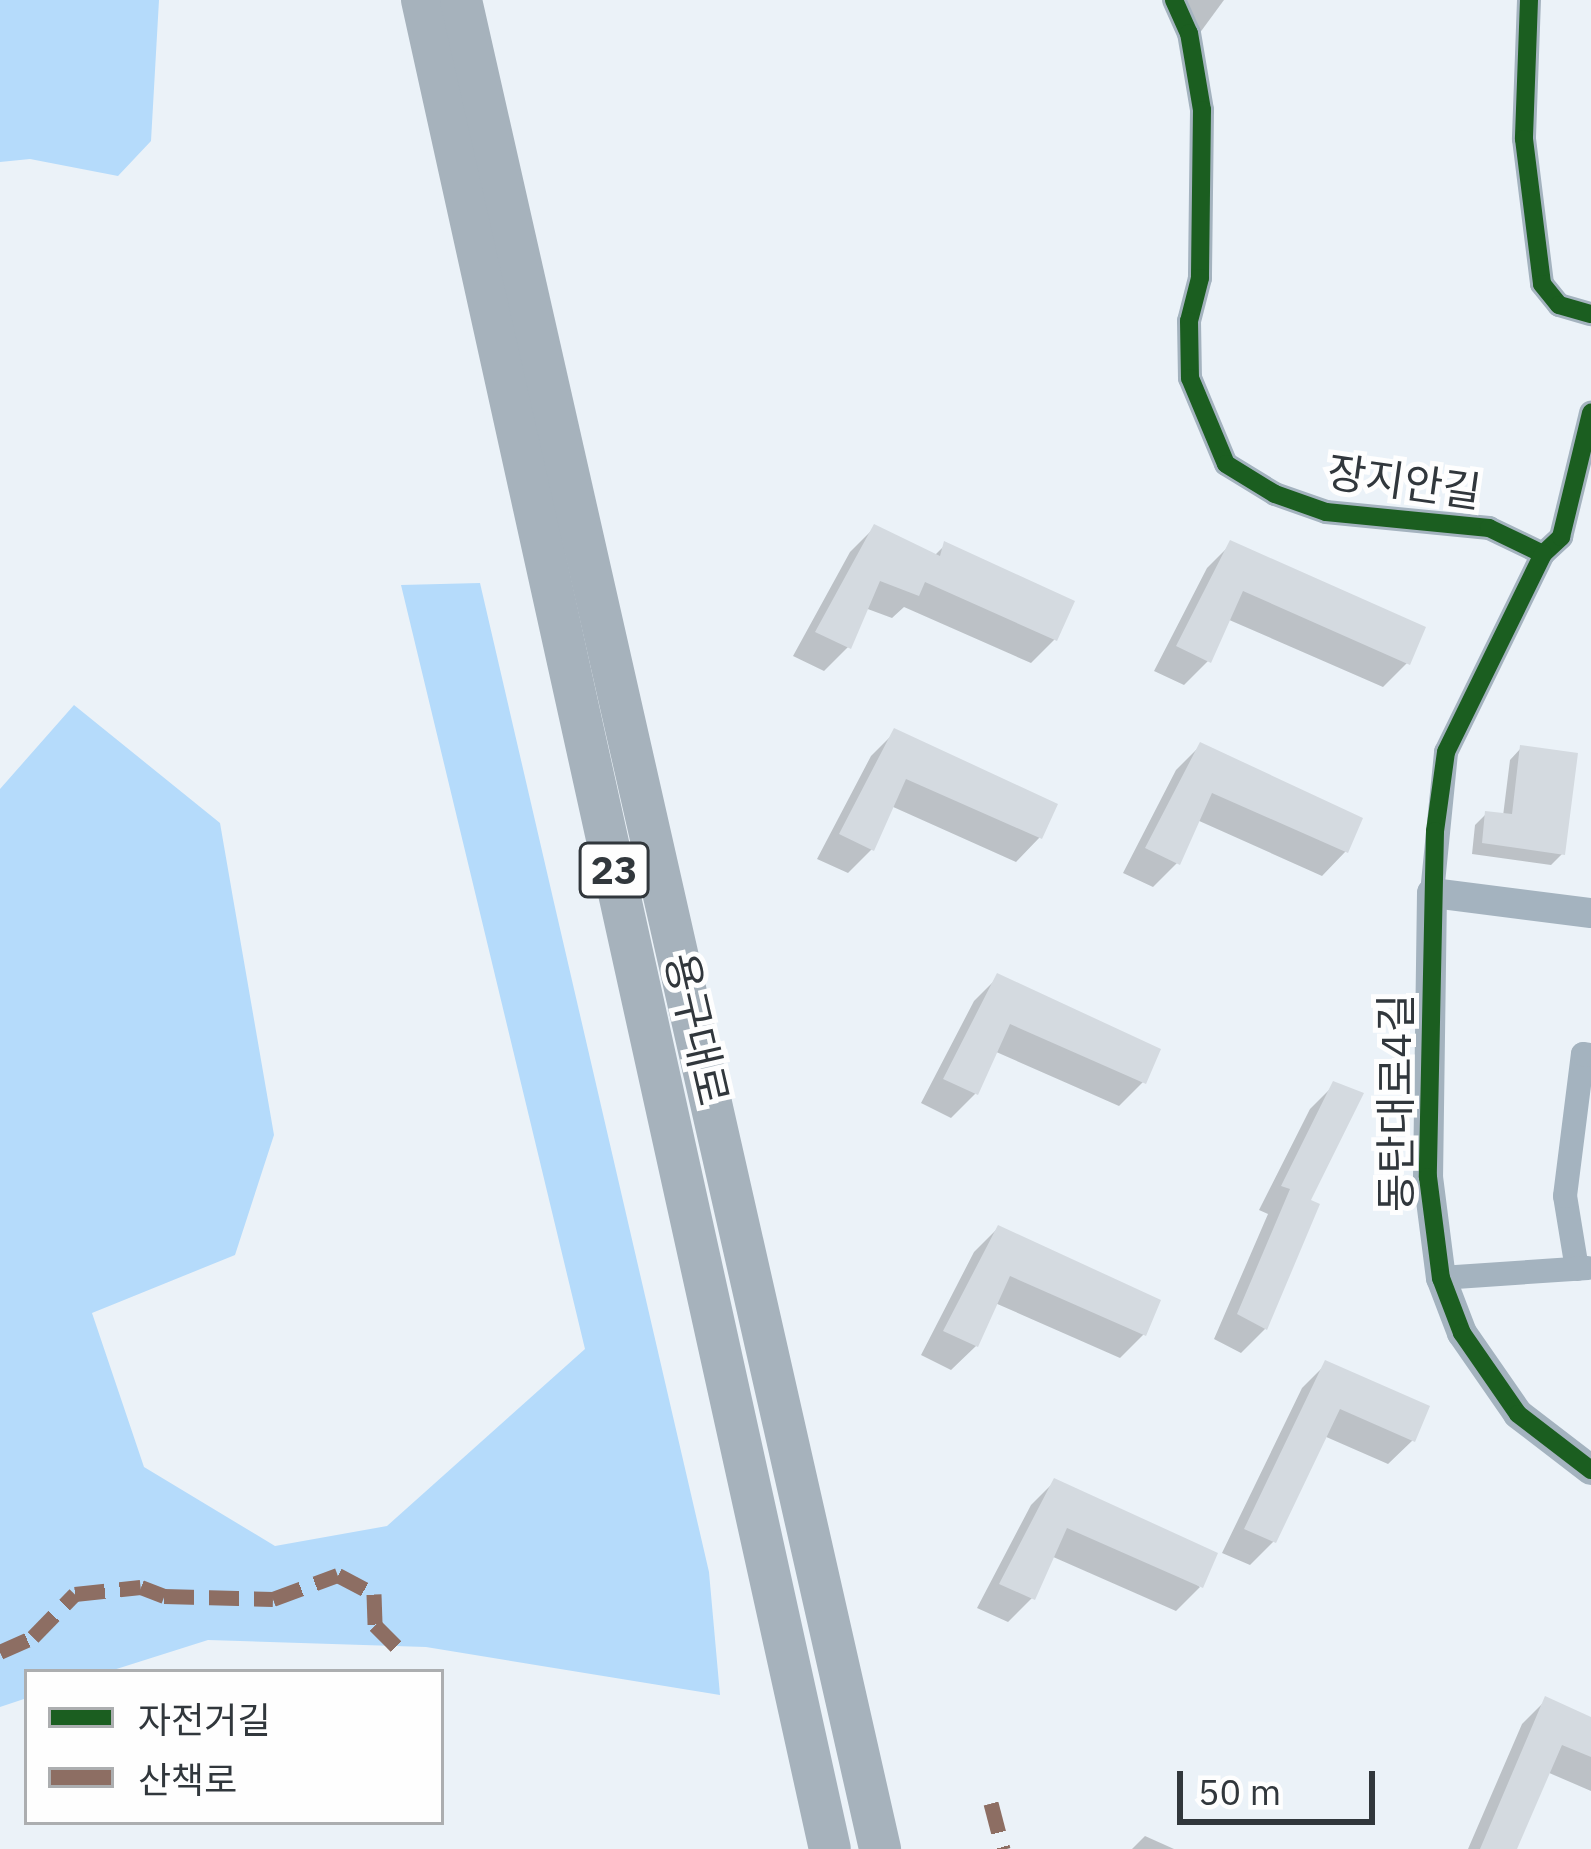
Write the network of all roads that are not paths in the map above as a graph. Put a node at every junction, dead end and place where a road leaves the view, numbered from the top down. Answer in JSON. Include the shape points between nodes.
{"nodes":[{"id":1,"x":422,"y":0,"type":"edge"},
{"id":2,"x":460,"y":0,"type":"edge"},
{"id":3,"x":1174,"y":0,"type":"edge"},
{"id":4,"x":1529,"y":0,"type":"edge"},
{"id":5,"x":1591,"y":314,"type":"edge"},
{"id":6,"x":1591,"y":413,"type":"edge"},
{"id":7,"x":1543,"y":554,"type":"junction"},
{"id":8,"x":1432,"y":893,"type":"junction"},
{"id":9,"x":1591,"y":914,"type":"edge"},
{"id":10,"x":1591,"y":1055,"type":"edge"},
{"id":11,"x":1584,"y":1268,"type":"edge"},
{"id":12,"x":1441,"y":1278,"type":"junction"},
{"id":13,"x":1591,"y":1470,"type":"edge"},
{"id":14,"x":876,"y":1830,"type":"edge"},
{"id":15,"x":827,"y":1836,"type":"edge"}],
"edges":[{"from":1,"to":15,"type":"highway","name":"용구대로","number":"23"},
{"from":2,"to":14,"type":"highway","name":"용구대로","number":"23"},
{"from":3,"to":7,"type":"street","name":"장지안길","via":[[1189,34],[1202,110],[1190,378],[1226,464],[1275,494],[1327,512],[1489,529]]},
{"from":4,"to":5,"type":"street","via":[[1524,140],[1542,284],[1559,305]]},
{"from":6,"to":7,"type":"street","via":[[1561,537]]},
{"from":7,"to":8,"type":"street","via":[[1446,752]]},
{"from":8,"to":9,"type":"street"},
{"from":8,"to":12,"type":"street","name":"동탄대로4길","via":[[1428,1178]]},
{"from":10,"to":11,"type":"street","via":[[1583,1054],[1565,1196]]},
{"from":11,"to":12,"type":"street"},
{"from":12,"to":13,"type":"street","name":"동탄대로4길","via":[[1484,1372],[1518,1414]]}]}
